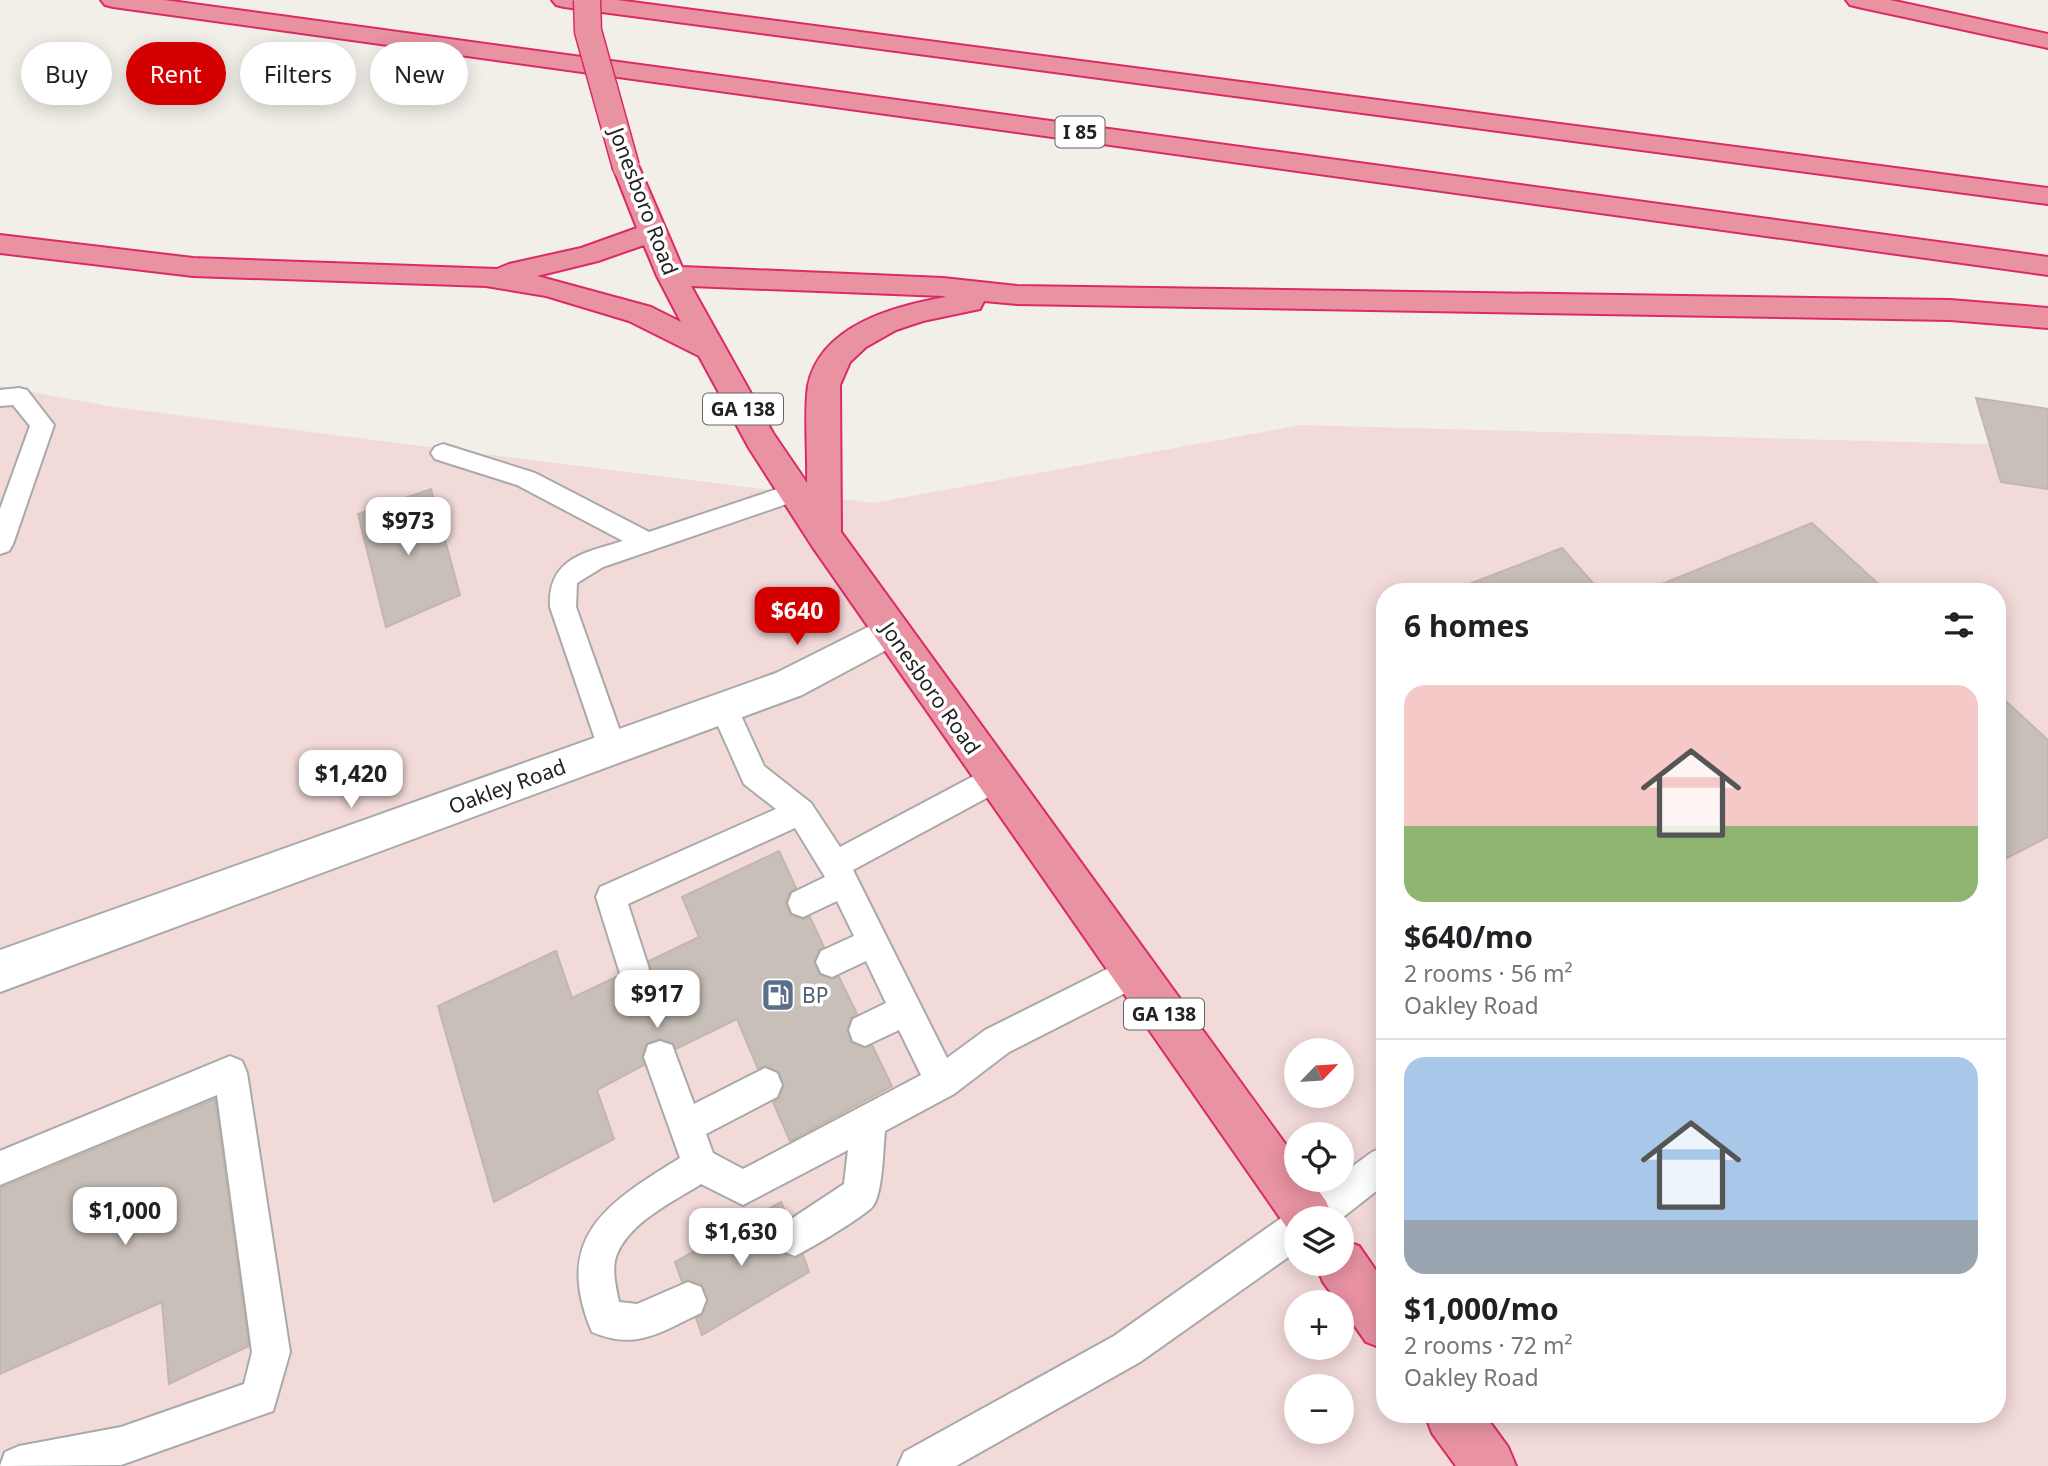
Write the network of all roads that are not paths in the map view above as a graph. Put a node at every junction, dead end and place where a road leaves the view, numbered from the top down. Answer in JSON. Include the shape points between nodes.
{"nodes":[{"id":1,"x":113,"y":0,"type":"edge"},
{"id":2,"x":564,"y":0,"type":"edge"},
{"id":3,"x":587,"y":0,"type":"edge"},
{"id":4,"x":1858,"y":0,"type":"edge"},
{"id":5,"x":2048,"y":41,"type":"edge"},
{"id":6,"x":2048,"y":196,"type":"edge"},
{"id":7,"x":653,"y":232,"type":"junction"},
{"id":8,"x":0,"y":244,"type":"edge"},
{"id":9,"x":2048,"y":266,"type":"edge"},
{"id":10,"x":671,"y":276,"type":"junction"},
{"id":11,"x":486,"y":277,"type":"junction"},
{"id":12,"x":1017,"y":295,"type":"junction"},
{"id":13,"x":2048,"y":318,"type":"edge"},
{"id":14,"x":710,"y":349,"type":"junction"},
{"id":15,"x":0,"y":398,"type":"edge"},
{"id":16,"x":443,"y":453,"type":"dead end"},
{"id":17,"x":794,"y":492,"type":"junction"},
{"id":18,"x":824,"y":537,"type":"junction"},
{"id":19,"x":647,"y":542,"type":"junction"},
{"id":20,"x":0,"y":544,"type":"edge"},
{"id":21,"x":890,"y":631,"type":"junction"},
{"id":22,"x":723,"y":708,"type":"junction"},
{"id":23,"x":612,"y":748,"type":"junction"},
{"id":24,"x":995,"y":779,"type":"junction"},
{"id":25,"x":801,"y":812,"type":"junction"},
{"id":26,"x":839,"y":874,"type":"junction"},
{"id":27,"x":803,"y":903,"type":"dead end"},
{"id":28,"x":873,"y":942,"type":"junction"},
{"id":29,"x":832,"y":962,"type":"dead end"},
{"id":30,"x":633,"y":969,"type":"dead end"},
{"id":31,"x":0,"y":971,"type":"edge"},
{"id":32,"x":1134,"y":972,"type":"junction"},
{"id":33,"x":907,"y":1009,"type":"junction"},
{"id":34,"x":865,"y":1030,"type":"dead end"},
{"id":35,"x":660,"y":1057,"type":"dead end"},
{"id":36,"x":942,"y":1082,"type":"junction"},
{"id":37,"x":765,"y":1085,"type":"dead end"},
{"id":38,"x":869,"y":1122,"type":"junction"},
{"id":39,"x":686,"y":1126,"type":"junction"},
{"id":40,"x":700,"y":1165,"type":"junction"},
{"id":41,"x":0,"y":1168,"type":"edge"},
{"id":42,"x":1376,"y":1170,"type":"edge"},
{"id":43,"x":1302,"y":1206,"type":"edge"},
{"id":44,"x":1327,"y":1206,"type":"edge"},
{"id":45,"x":795,"y":1238,"type":"dead end"},
{"id":46,"x":1284,"y":1239,"type":"edge"},
{"id":47,"x":1350,"y":1276,"type":"edge"},
{"id":48,"x":688,"y":1300,"type":"dead end"},
{"id":49,"x":1376,"y":1313,"type":"edge"},
{"id":50,"x":1458,"y":1423,"type":"edge"},
{"id":51,"x":19,"y":1466,"type":"edge"},
{"id":52,"x":919,"y":1466,"type":"edge"},
{"id":53,"x":1489,"y":1466,"type":"edge"}],
"edges":[{"from":1,"to":9,"type":"highway","number":"I 85"},
{"from":2,"to":6,"type":"highway"},
{"from":3,"to":7,"type":"highway","name":"Jonesboro Road","number":"GA 138","bridge":true,"via":[[588,31],[626,167]]},
{"from":4,"to":5,"type":"highway"},
{"from":7,"to":10,"type":"highway","name":"Jonesboro Road","number":"GA 138"},
{"from":7,"to":11,"type":"highway","via":[[576,258]]},
{"from":8,"to":11,"type":"highway","via":[[193,267]]},
{"from":10,"to":12,"type":"highway","via":[[943,287]]},
{"from":10,"to":14,"type":"highway","name":"Jonesboro Road","number":"GA 138"},
{"from":11,"to":14,"type":"highway","via":[[549,287],[640,314]]},
{"from":12,"to":13,"type":"highway","via":[[1950,310]]},
{"from":12,"to":18,"type":"highway","via":[[917,313],[886,324],[842,351],[824,385]]},
{"from":14,"to":17,"type":"highway","name":"Jonesboro Road","number":"GA 138"},
{"from":15,"to":20,"type":"lane","via":[[19,396],[42,425]]},
{"from":16,"to":19,"type":"lane","via":[[526,479]]},
{"from":17,"to":18,"type":"highway","name":"Jonesboro Road","number":"GA 138"},
{"from":17,"to":19,"type":"lane"},
{"from":18,"to":21,"type":"highway","name":"Jonesboro Road","number":"GA 138"},
{"from":19,"to":23,"type":"lane","via":[[570,571],[561,586],[563,607]]},
{"from":21,"to":22,"type":"street","name":"Oakley Road","via":[[789,684]]},
{"from":21,"to":24,"type":"highway","name":"Jonesboro Road","number":"GA 138"},
{"from":22,"to":23,"type":"street","name":"Oakley Road"},
{"from":22,"to":25,"type":"lane","via":[[754,775]]},
{"from":23,"to":31,"type":"street","name":"Oakley Road"},
{"from":24,"to":26,"type":"lane"},
{"from":24,"to":32,"type":"highway","name":"Jonesboro Road","number":"GA 138"},
{"from":25,"to":26,"type":"lane"},
{"from":25,"to":30,"type":"lane","via":[[611,897]]},
{"from":26,"to":27,"type":"lane"},
{"from":26,"to":28,"type":"lane"},
{"from":28,"to":29,"type":"lane"},
{"from":28,"to":33,"type":"lane"},
{"from":32,"to":36,"type":"lane","via":[[997,1041]]},
{"from":32,"to":43,"type":"highway","name":"Jonesboro Road","number":"GA 138"},
{"from":33,"to":34,"type":"lane"},
{"from":33,"to":36,"type":"lane"},
{"from":35,"to":39,"type":"lane"},
{"from":36,"to":38,"type":"lane"},
{"from":37,"to":39,"type":"lane"},
{"from":38,"to":40,"type":"lane","via":[[743,1188]]},
{"from":38,"to":45,"type":"lane","via":[[860,1194]]},
{"from":39,"to":40,"type":"lane"},
{"from":40,"to":48,"type":"lane","via":[[636,1207],[604,1237],[595,1274],[605,1319],[638,1323]]},
{"from":41,"to":51,"type":"lane","via":[[230,1073],[271,1352],[260,1398],[121,1446]]},
{"from":42,"to":44,"type":"lane"},
{"from":46,"to":52,"type":"lane","via":[[1127,1349]]},
{"from":47,"to":49,"type":"highway"},
{"from":50,"to":53,"type":"highway"}]}
